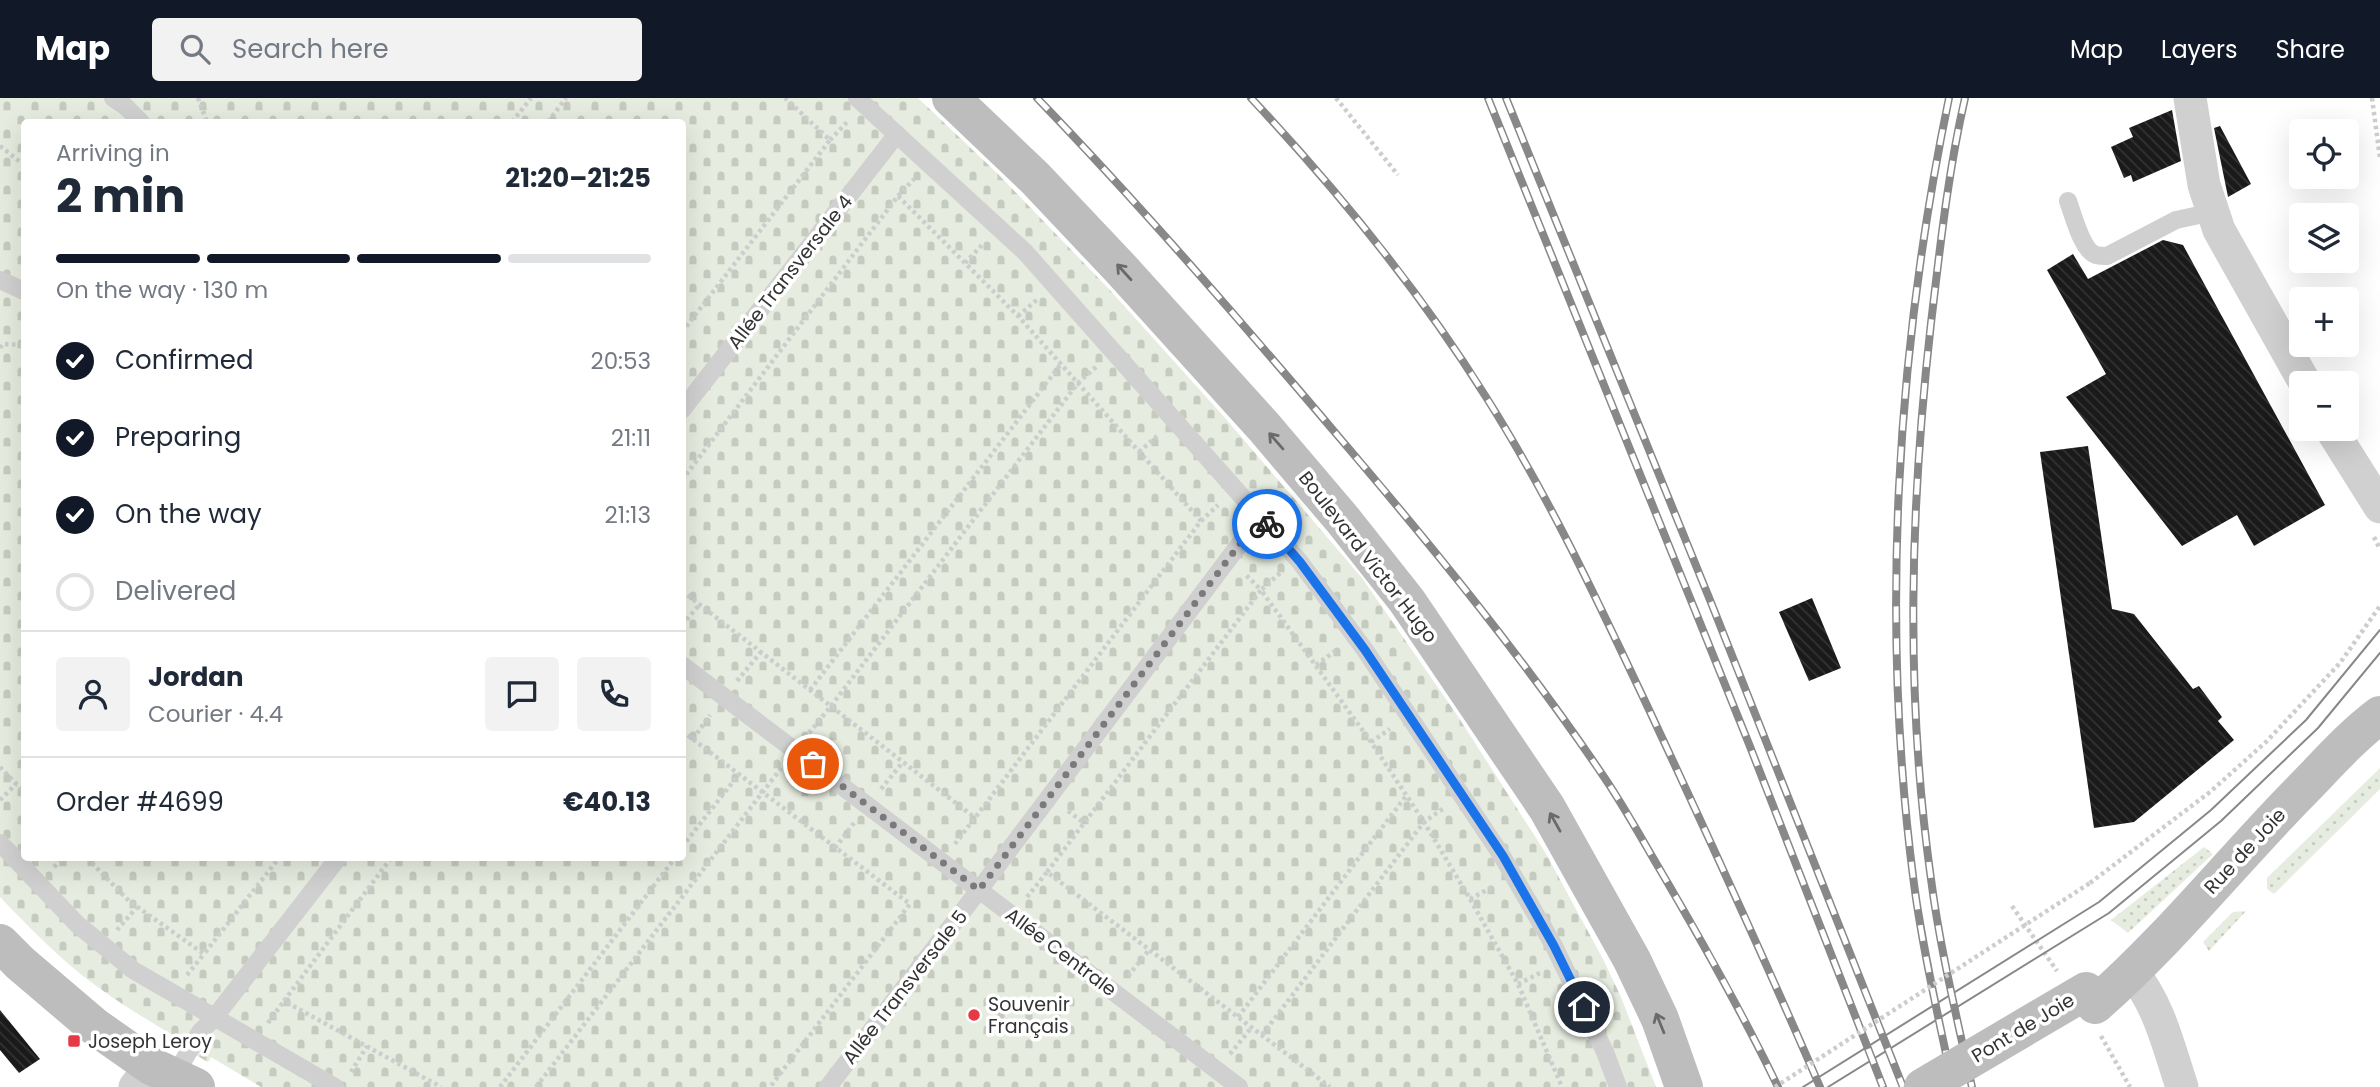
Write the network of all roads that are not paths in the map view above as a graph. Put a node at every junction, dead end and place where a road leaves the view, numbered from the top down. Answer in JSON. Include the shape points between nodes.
{"nodes":[{"id":1,"x":858,"y":98,"type":"edge"},
{"id":2,"x":951,"y":98,"type":"edge"},
{"id":3,"x":2190,"y":98,"type":"edge"},
{"id":4,"x":123,"y":101,"type":"edge"},
{"id":5,"x":138,"y":119,"type":"edge"},
{"id":6,"x":897,"y":134,"type":"junction"},
{"id":7,"x":2068,"y":201,"type":"dead end"},
{"id":8,"x":2213,"y":212,"type":"junction"},
{"id":9,"x":0,"y":280,"type":"edge"},
{"id":10,"x":21,"y":290,"type":"edge"},
{"id":11,"x":2298,"y":371,"type":"edge"},
{"id":12,"x":686,"y":405,"type":"edge"},
{"id":13,"x":2338,"y":441,"type":"edge"},
{"id":14,"x":2380,"y":508,"type":"edge"},
{"id":15,"x":1260,"y":517,"type":"junction"},
{"id":16,"x":686,"y":668,"type":"edge"},
{"id":17,"x":2380,"y":697,"type":"edge"},
{"id":18,"x":2369,"y":723,"type":"edge"},
{"id":19,"x":0,"y":843,"type":"edge"},
{"id":20,"x":336,"y":861,"type":"edge"},
{"id":21,"x":979,"y":890,"type":"junction"},
{"id":22,"x":0,"y":932,"type":"edge"},
{"id":23,"x":0,"y":943,"type":"edge"},
{"id":24,"x":2132,"y":972,"type":"junction"},
{"id":25,"x":2090,"y":998,"type":"junction"},
{"id":26,"x":214,"y":1018,"type":"junction"},
{"id":27,"x":166,"y":1075,"type":"edge"},
{"id":28,"x":341,"y":1082,"type":"edge"},
{"id":29,"x":209,"y":1087,"type":"edge"},
{"id":30,"x":828,"y":1087,"type":"edge"},
{"id":31,"x":1239,"y":1087,"type":"edge"},
{"id":32,"x":1618,"y":1087,"type":"edge"},
{"id":33,"x":1684,"y":1087,"type":"edge"},
{"id":34,"x":1923,"y":1087,"type":"edge"},
{"id":35,"x":1957,"y":1087,"type":"edge"},
{"id":36,"x":2182,"y":1087,"type":"edge"}],
"edges":[{"from":1,"to":6,"type":"lane"},
{"from":33,"to":2,"type":"street","name":"Boulevard Victor Hugo","one_way":true,"via":[[1660,1019],[1632,960],[1547,808],[1407,601],[1264,427],[1121,269]]},
{"from":3,"to":8,"type":"street"},
{"from":4,"to":5,"type":"lane"},
{"from":6,"to":12,"type":"lane","name":"Allée Transversale 4"},
{"from":6,"to":15,"type":"lane","via":[[1025,253]]},
{"from":7,"to":8,"type":"lane","via":[[2088,250],[2107,256],[2176,219]]},
{"from":8,"to":11,"type":"street"},
{"from":9,"to":10,"type":"lane"},
{"from":13,"to":14,"type":"street"},
{"from":15,"to":21,"type":"lane","name":"Allée Transversale 5"},
{"from":15,"to":32,"type":"lane","via":[[1365,650],[1503,856],[1554,946]]},
{"from":16,"to":21,"type":"lane","name":"Allée Centrale"},
{"from":17,"to":18,"type":"street","name":"Rue de Joie"},
{"from":18,"to":24,"type":"street","name":"Rue de Joie"},
{"from":19,"to":26,"type":"lane","via":[[77,924],[123,962]]},
{"from":20,"to":26,"type":"lane"},
{"from":21,"to":30,"type":"lane","name":"Allée Transversale 5"},
{"from":21,"to":31,"type":"lane","name":"Allée Centrale"},
{"from":22,"to":29,"type":"lane","via":[[142,1050]]},
{"from":23,"to":27,"type":"street","via":[[94,1026]]},
{"from":24,"to":25,"type":"street","name":"Rue de Joie"},
{"from":24,"to":36,"type":"street","via":[[2152,1001]]},
{"from":25,"to":34,"type":"street","name":"Pont de Joie","bridge":true},
{"from":25,"to":35,"type":"street","name":"Pont de Joie"},
{"from":26,"to":27,"type":"lane"},
{"from":26,"to":28,"type":"lane"}]}
